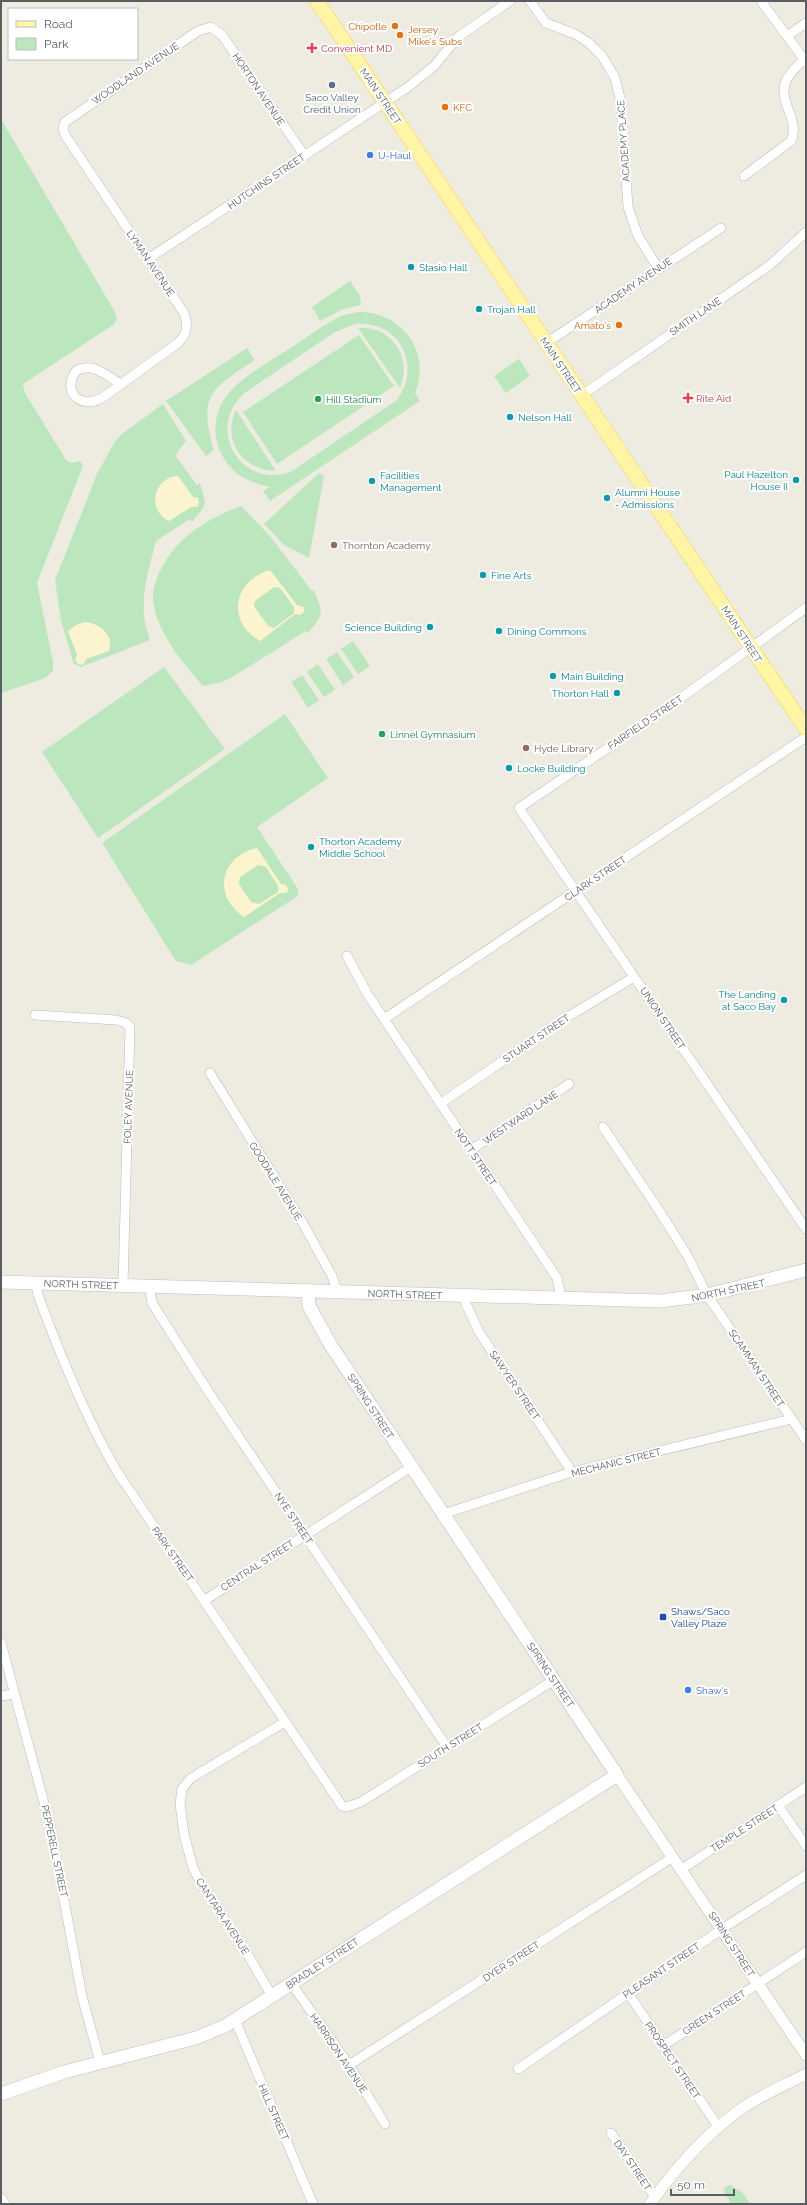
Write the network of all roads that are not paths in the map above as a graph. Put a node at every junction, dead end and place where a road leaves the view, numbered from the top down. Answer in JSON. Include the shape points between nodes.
{"nodes":[{"id":1,"x":316,"y":1,"type":"edge"},
{"id":2,"x":510,"y":1,"type":"edge"},
{"id":3,"x":530,"y":1,"type":"edge"},
{"id":4,"x":761,"y":1,"type":"edge"},
{"id":5,"x":806,"y":23,"type":"edge"},
{"id":6,"x":211,"y":27,"type":"joint"},
{"id":7,"x":787,"y":36,"type":"junction"},
{"id":8,"x":805,"y":61,"type":"edge"},
{"id":9,"x":385,"y":102,"type":"junction"},
{"id":10,"x":63,"y":126,"type":"joint"},
{"id":11,"x":304,"y":156,"type":"junction"},
{"id":12,"x":744,"y":176,"type":"dead end"},
{"id":13,"x":720,"y":228,"type":"dead end"},
{"id":14,"x":806,"y":232,"type":"edge"},
{"id":15,"x":148,"y":259,"type":"junction"},
{"id":16,"x":658,"y":268,"type":"junction"},
{"id":17,"x":546,"y":343,"type":"junction"},
{"id":18,"x":121,"y":384,"type":"junction"},
{"id":19,"x":582,"y":395,"type":"junction"},
{"id":20,"x":806,"y":608,"type":"edge"},
{"id":21,"x":750,"y":647,"type":"junction"},
{"id":22,"x":806,"y":729,"type":"edge"},
{"id":23,"x":806,"y":737,"type":"edge"},
{"id":24,"x":519,"y":808,"type":"joint"},
{"id":25,"x":576,"y":891,"type":"junction"},
{"id":26,"x":347,"y":956,"type":"dead end"},
{"id":27,"x":634,"y":977,"type":"junction"},
{"id":28,"x":35,"y":1015,"type":"dead end"},
{"id":29,"x":384,"y":1019,"type":"junction"},
{"id":30,"x":210,"y":1073,"type":"dead end"},
{"id":31,"x":569,"y":1084,"type":"dead end"},
{"id":32,"x":440,"y":1104,"type":"junction"},
{"id":33,"x":603,"y":1127,"type":"dead end"},
{"id":34,"x":471,"y":1150,"type":"junction"},
{"id":35,"x":806,"y":1229,"type":"edge"},
{"id":36,"x":806,"y":1270,"type":"edge"},
{"id":37,"x":1,"y":1282,"type":"edge"},
{"id":38,"x":36,"y":1282,"type":"junction"},
{"id":39,"x":122,"y":1285,"type":"junction"},
{"id":40,"x":149,"y":1286,"type":"junction"},
{"id":41,"x":308,"y":1290,"type":"junction"},
{"id":42,"x":337,"y":1291,"type":"junction"},
{"id":43,"x":707,"y":1295,"type":"junction"},
{"id":44,"x":465,"y":1296,"type":"junction"},
{"id":45,"x":561,"y":1298,"type":"junction"},
{"id":46,"x":792,"y":1419,"type":"junction"},
{"id":47,"x":806,"y":1440,"type":"edge"},
{"id":48,"x":411,"y":1467,"type":"junction"},
{"id":49,"x":572,"y":1472,"type":"junction"},
{"id":50,"x":443,"y":1514,"type":"junction"},
{"id":51,"x":306,"y":1534,"type":"junction"},
{"id":52,"x":205,"y":1600,"type":"junction"},
{"id":53,"x":1,"y":1643,"type":"edge"},
{"id":54,"x":554,"y":1680,"type":"junction"},
{"id":55,"x":14,"y":1694,"type":"junction"},
{"id":56,"x":1,"y":1696,"type":"edge"},
{"id":57,"x":285,"y":1722,"type":"junction"},
{"id":58,"x":447,"y":1747,"type":"junction"},
{"id":59,"x":618,"y":1774,"type":"junction"},
{"id":60,"x":806,"y":1787,"type":"edge"},
{"id":61,"x":778,"y":1805,"type":"junction"},
{"id":62,"x":345,"y":1807,"type":"joint"},
{"id":63,"x":806,"y":1846,"type":"edge"},
{"id":64,"x":673,"y":1857,"type":"junction"},
{"id":65,"x":682,"y":1869,"type":"junction"},
{"id":66,"x":806,"y":1875,"type":"edge"},
{"id":67,"x":722,"y":1929,"type":"junction"},
{"id":68,"x":806,"y":1952,"type":"edge"},
{"id":69,"x":291,"y":1983,"type":"junction"},
{"id":70,"x":758,"y":1984,"type":"junction"},
{"id":71,"x":628,"y":1993,"type":"junction"},
{"id":72,"x":272,"y":1996,"type":"junction"},
{"id":73,"x":234,"y":2020,"type":"junction"},
{"id":74,"x":663,"y":2046,"type":"junction"},
{"id":75,"x":806,"y":2055,"type":"edge"},
{"id":76,"x":100,"y":2062,"type":"junction"},
{"id":77,"x":348,"y":2065,"type":"junction"},
{"id":78,"x":518,"y":2069,"type":"dead end"},
{"id":79,"x":806,"y":2074,"type":"edge"},
{"id":80,"x":1,"y":2094,"type":"edge"},
{"id":81,"x":385,"y":2124,"type":"dead end"},
{"id":82,"x":719,"y":2128,"type":"junction"},
{"id":83,"x":611,"y":2133,"type":"dead end"},
{"id":84,"x":1,"y":2199,"type":"edge"},
{"id":85,"x":653,"y":2201,"type":"edge"},
{"id":86,"x":4,"y":2204,"type":"edge"},
{"id":87,"x":313,"y":2204,"type":"edge"}],
"edges":[{"from":1,"to":9,"type":"main road","name":"MAIN STREET"},
{"from":2,"to":9,"type":"street","via":[[458,37],[426,74]]},
{"from":3,"to":16,"type":"street","name":"ACADEMY PLACE","via":[[546,23],[586,40],[612,70],[621,102],[626,193],[630,216],[638,236]]},
{"from":4,"to":7,"type":"street"},
{"from":5,"to":7,"type":"street"},
{"from":6,"to":10,"type":"street","name":"WOODLAND AVENUE","via":[[198,31],[71,117]]},
{"from":6,"to":11,"type":"street","name":"HORTON AVENUE","via":[[222,35]]},
{"from":7,"to":8,"type":"street"},
{"from":8,"to":12,"type":"street","via":[[789,76],[784,89],[784,98],[794,126],[791,141]]},
{"from":9,"to":11,"type":"street","name":"HUTCHINS STREET"},
{"from":9,"to":17,"type":"main road","name":"MAIN STREET"},
{"from":10,"to":15,"type":"street","name":"LYMAN AVENUE","via":[[67,138]]},
{"from":11,"to":15,"type":"street","name":"HUTCHINS STREET"},
{"from":13,"to":16,"type":"street","name":"ACADEMY AVENUE"},
{"from":14,"to":19,"type":"street","name":"SMITH LANE","via":[[770,265]]},
{"from":15,"to":18,"type":"street","name":"LYMAN AVENUE","via":[[184,313],[187,330],[178,344]]},
{"from":16,"to":17,"type":"street","name":"ACADEMY AVENUE"},
{"from":17,"to":19,"type":"main road","name":"MAIN STREET"},
{"from":18,"to":18,"type":"street","name":"LYMAN AVENUE","via":[[87,367],[76,371],[70,384],[76,397],[85,402],[98,400]]},
{"from":19,"to":21,"type":"main road","name":"MAIN STREET"},
{"from":20,"to":21,"type":"street","name":"FAIRFIELD STREET"},
{"from":21,"to":22,"type":"main road","name":"MAIN STREET"},
{"from":21,"to":24,"type":"street","name":"FAIRFIELD STREET","via":[[664,710]]},
{"from":23,"to":25,"type":"street","name":"CLARK STREET"},
{"from":24,"to":25,"type":"street","name":"UNION STREET"},
{"from":25,"to":27,"type":"street","name":"UNION STREET"},
{"from":25,"to":29,"type":"street","name":"CLARK STREET"},
{"from":26,"to":29,"type":"street","name":"NOTT STREET"},
{"from":27,"to":32,"type":"street","name":"STUART STREET","via":[[564,1019]]},
{"from":27,"to":35,"type":"street","name":"UNION STREET"},
{"from":28,"to":39,"type":"street","name":"FOLEY AVENUE","via":[[116,1020],[128,1024],[131,1029]]},
{"from":29,"to":32,"type":"street","name":"NOTT STREET"},
{"from":30,"to":42,"type":"street","name":"GOODALE AVENUE","via":[[305,1227],[332,1276]]},
{"from":31,"to":34,"type":"street","name":"WESTWARD LANE"},
{"from":32,"to":34,"type":"street","name":"NOTT STREET"},
{"from":33,"to":43,"type":"street","name":"SCAMMAN STREET","via":[[687,1255]]},
{"from":34,"to":45,"type":"street","name":"NOTT STREET","via":[[557,1278]]},
{"from":36,"to":43,"type":"main road","name":"NORTH STREET"},
{"from":37,"to":38,"type":"main road","name":"NORTH STREET"},
{"from":38,"to":39,"type":"main road","name":"NORTH STREET"},
{"from":38,"to":52,"type":"street","name":"PARK STREET","via":[[38,1295],[72,1384],[98,1438],[116,1470]]},
{"from":39,"to":40,"type":"main road","name":"NORTH STREET"},
{"from":40,"to":41,"type":"main road","name":"NORTH STREET"},
{"from":40,"to":51,"type":"street","name":"NYE STREET","via":[[152,1303],[208,1391]]},
{"from":41,"to":42,"type":"main road","name":"NORTH STREET"},
{"from":41,"to":48,"type":"main road","name":"SPRING STREET","via":[[310,1306],[322,1331]]},
{"from":42,"to":44,"type":"main road","name":"NORTH STREET"},
{"from":43,"to":45,"type":"main road","name":"NORTH STREET","via":[[661,1301]]},
{"from":43,"to":46,"type":"street","name":"SCAMMAN STREET"},
{"from":44,"to":45,"type":"main road","name":"NORTH STREET"},
{"from":44,"to":49,"type":"street","name":"SAWYER STREET","via":[[468,1309],[482,1337]]},
{"from":46,"to":47,"type":"street","name":"SCAMMAN STREET"},
{"from":46,"to":49,"type":"street","name":"MECHANIC STREET"},
{"from":48,"to":50,"type":"main road","name":"SPRING STREET"},
{"from":48,"to":51,"type":"street","name":"CENTRAL STREET"},
{"from":49,"to":50,"type":"street","name":"MECHANIC STREET"},
{"from":50,"to":54,"type":"main road","name":"SPRING STREET"},
{"from":51,"to":52,"type":"street","name":"CENTRAL STREET"},
{"from":51,"to":58,"type":"street","name":"NYE STREET"},
{"from":52,"to":57,"type":"street","name":"PARK STREET"},
{"from":53,"to":55,"type":"street","name":"PEPPERELL STREET"},
{"from":54,"to":58,"type":"street","name":"SOUTH STREET"},
{"from":54,"to":59,"type":"main road","name":"SPRING STREET"},
{"from":55,"to":56,"type":"street"},
{"from":55,"to":76,"type":"street","name":"PEPPERELL STREET","via":[[50,1825],[82,1996]]},
{"from":57,"to":62,"type":"street","name":"PARK STREET","via":[[336,1800]]},
{"from":57,"to":72,"type":"street","name":"CANTARA AVENUE","via":[[191,1778],[182,1789],[180,1799],[184,1834],[198,1878]]},
{"from":58,"to":62,"type":"street","name":"SOUTH STREET","via":[[361,1802]]},
{"from":59,"to":64,"type":"street","name":"SPRING STREET"},
{"from":59,"to":69,"type":"main road","name":"BRADLEY STREET"},
{"from":60,"to":61,"type":"street","name":"TEMPLE STREET"},
{"from":61,"to":63,"type":"street"},
{"from":61,"to":65,"type":"street","name":"TEMPLE STREET"},
{"from":64,"to":65,"type":"street","name":"SPRING STREET"},
{"from":64,"to":77,"type":"street","name":"DYER STREET"},
{"from":65,"to":67,"type":"street","name":"SPRING STREET"},
{"from":66,"to":67,"type":"street","name":"PLEASANT STREET"},
{"from":67,"to":70,"type":"street","name":"SPRING STREET"},
{"from":67,"to":71,"type":"street","name":"PLEASANT STREET"},
{"from":68,"to":70,"type":"street","name":"GREEN STREET"},
{"from":69,"to":72,"type":"main road","name":"BRADLEY STREET"},
{"from":69,"to":77,"type":"street","name":"HARRISON AVENUE"},
{"from":70,"to":74,"type":"street","name":"GREEN STREET"},
{"from":70,"to":75,"type":"street","name":"SPRING STREET"},
{"from":71,"to":74,"type":"street","name":"PROSPECT STREET"},
{"from":71,"to":78,"type":"street","name":"PLEASANT STREET"},
{"from":72,"to":73,"type":"main road","name":"BRADLEY STREET"},
{"from":73,"to":76,"type":"main road","name":"BRADLEY STREET","via":[[196,2038]]},
{"from":73,"to":87,"type":"street","name":"HILL STREET"},
{"from":74,"to":82,"type":"street","name":"PROSPECT STREET"},
{"from":76,"to":80,"type":"main road","name":"BRADLEY STREET","via":[[36,2080]]},
{"from":77,"to":81,"type":"street","name":"HARRISON AVENUE"},
{"from":79,"to":82,"type":"street","via":[[748,2105]]},
{"from":82,"to":85,"type":"street","via":[[682,2162]]},
{"from":83,"to":85,"type":"street","name":"DAY STREET"},
{"from":84,"to":86,"type":"street"}]}
